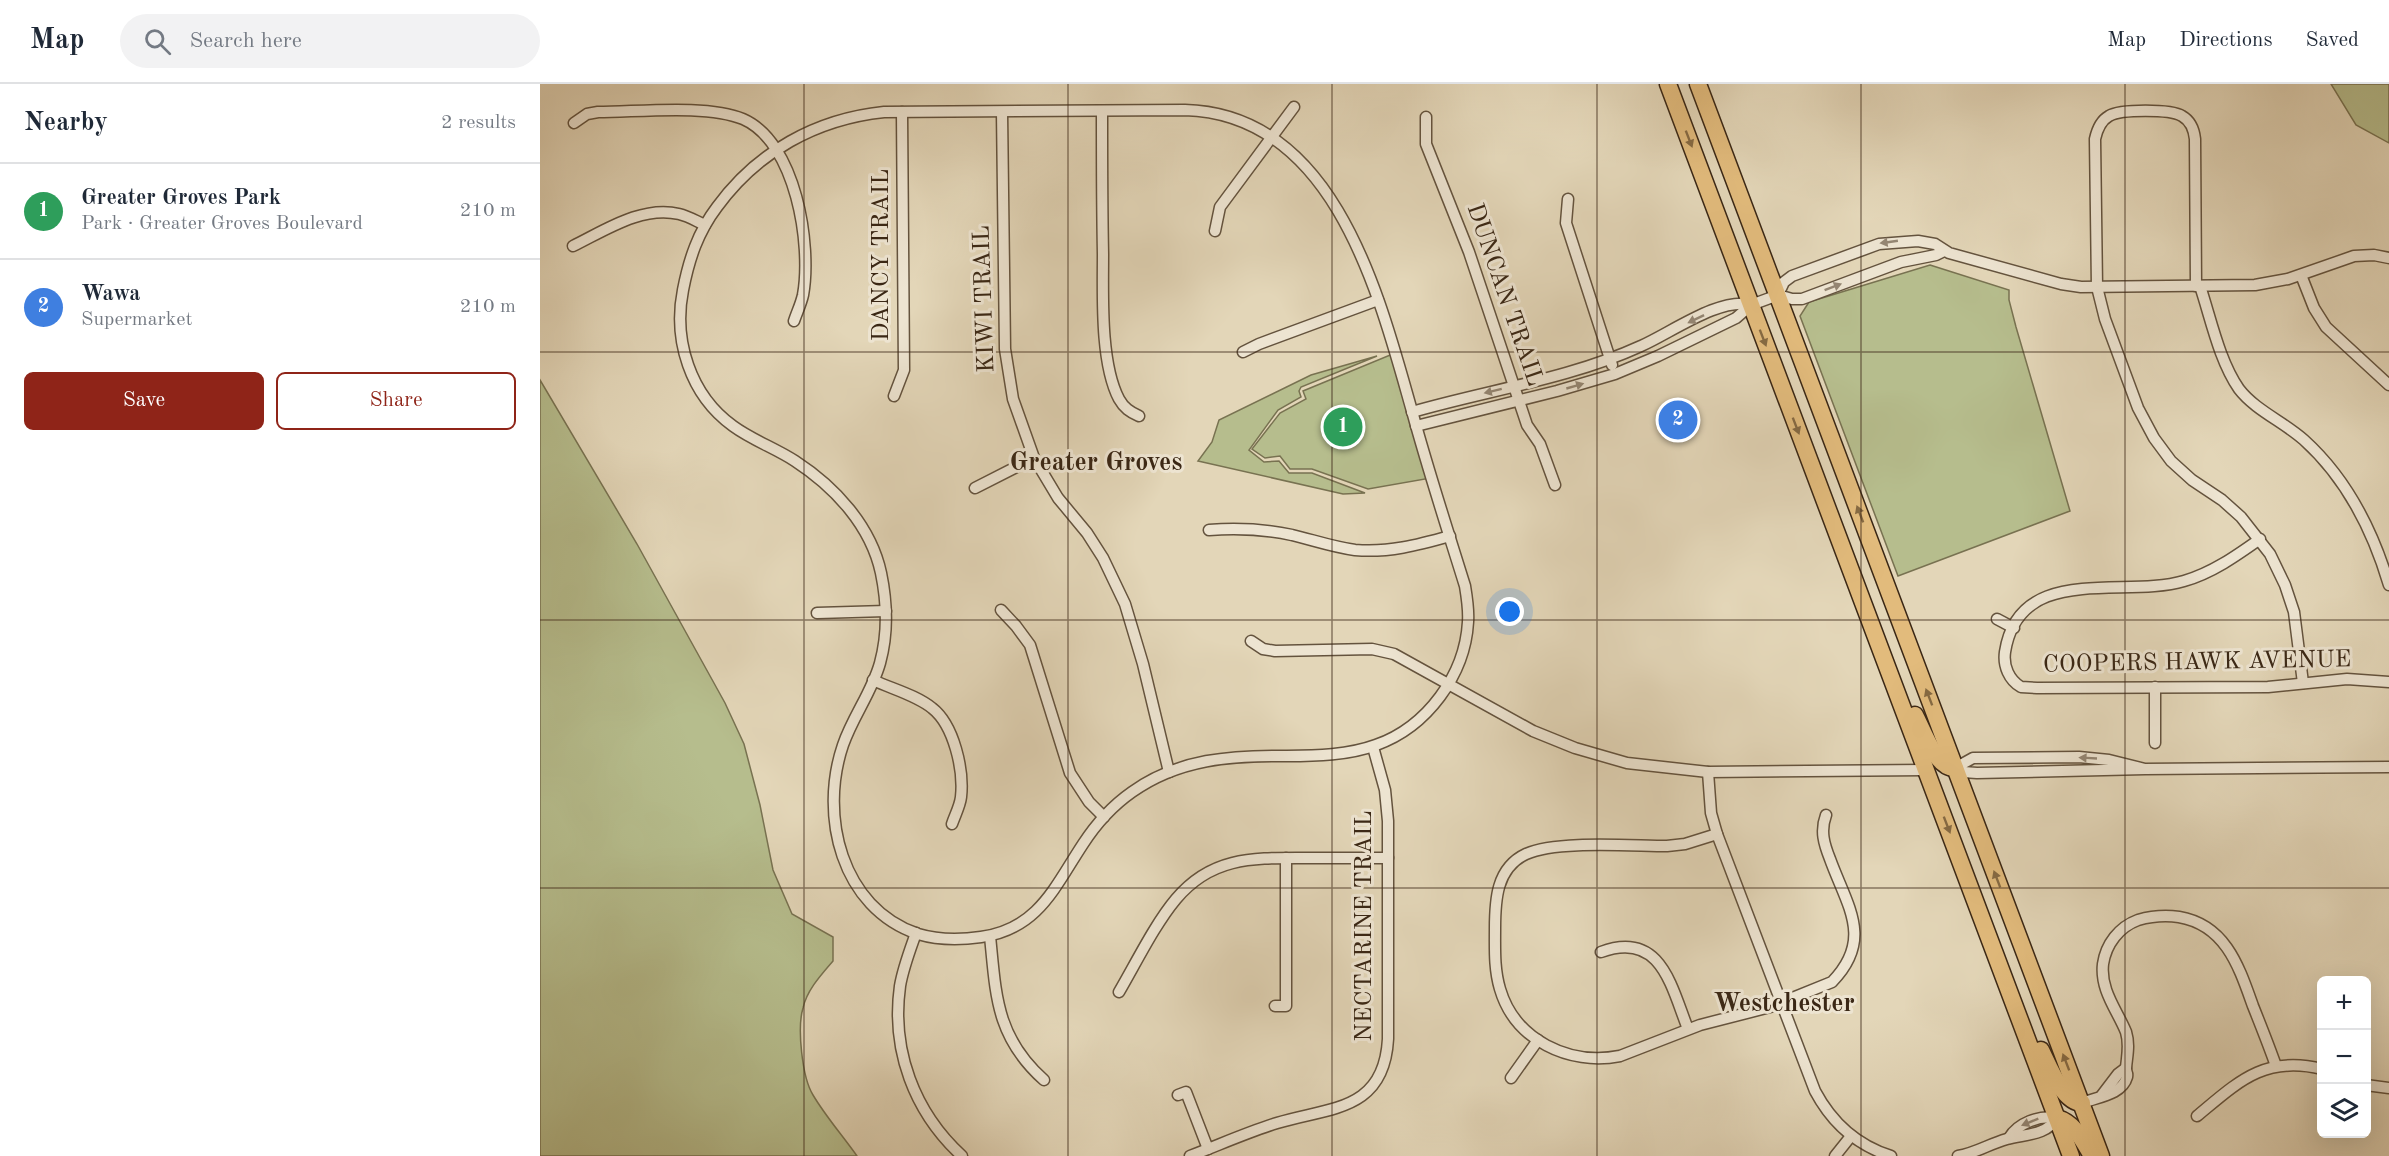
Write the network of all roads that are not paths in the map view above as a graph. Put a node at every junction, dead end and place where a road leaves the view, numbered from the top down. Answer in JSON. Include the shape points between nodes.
{"nodes":[{"id":1,"x":1668,"y":84,"type":"edge"},
{"id":2,"x":1698,"y":84,"type":"edge"},
{"id":3,"x":1294,"y":107,"type":"dead end"},
{"id":4,"x":1102,"y":111,"type":"junction"},
{"id":5,"x":902,"y":112,"type":"junction"},
{"id":6,"x":1002,"y":112,"type":"junction"},
{"id":7,"x":1426,"y":117,"type":"dead end"},
{"id":8,"x":574,"y":123,"type":"dead end"},
{"id":9,"x":1271,"y":137,"type":"junction"},
{"id":10,"x":775,"y":149,"type":"junction"},
{"id":11,"x":1569,"y":199,"type":"dead end"},
{"id":12,"x":705,"y":225,"type":"junction"},
{"id":13,"x":1215,"y":231,"type":"dead end"},
{"id":14,"x":573,"y":246,"type":"dead end"},
{"id":15,"x":1944,"y":251,"type":"junction"},
{"id":16,"x":2389,"y":258,"type":"edge"},
{"id":17,"x":2301,"y":275,"type":"junction"},
{"id":18,"x":2198,"y":286,"type":"junction"},
{"id":19,"x":2097,"y":287,"type":"junction"},
{"id":20,"x":1778,"y":294,"type":"junction"},
{"id":21,"x":1378,"y":300,"type":"junction"},
{"id":22,"x":1751,"y":305,"type":"junction"},
{"id":23,"x":794,"y":321,"type":"dead end"},
{"id":24,"x":1243,"y":352,"type":"dead end"},
{"id":25,"x":1610,"y":359,"type":"junction"},
{"id":26,"x":1615,"y":374,"type":"junction"},
{"id":27,"x":2389,"y":385,"type":"edge"},
{"id":28,"x":1514,"y":386,"type":"junction"},
{"id":29,"x":894,"y":396,"type":"dead end"},
{"id":30,"x":1519,"y":401,"type":"junction"},
{"id":31,"x":1412,"y":412,"type":"junction"},
{"id":32,"x":1139,"y":416,"type":"dead end"},
{"id":33,"x":1416,"y":426,"type":"junction"},
{"id":34,"x":1034,"y":458,"type":"junction"},
{"id":35,"x":1555,"y":485,"type":"dead end"},
{"id":36,"x":975,"y":488,"type":"dead end"},
{"id":37,"x":1209,"y":530,"type":"dead end"},
{"id":38,"x":1450,"y":536,"type":"junction"},
{"id":39,"x":2260,"y":539,"type":"junction"},
{"id":40,"x":1854,"y":577,"type":"junction"},
{"id":41,"x":2389,"y":585,"type":"edge"},
{"id":42,"x":1001,"y":610,"type":"dead end"},
{"id":43,"x":886,"y":611,"type":"junction"},
{"id":44,"x":817,"y":613,"type":"dead end"},
{"id":45,"x":1997,"y":620,"type":"dead end"},
{"id":46,"x":2014,"y":628,"type":"junction"},
{"id":47,"x":1251,"y":641,"type":"dead end"},
{"id":48,"x":873,"y":680,"type":"junction"},
{"id":49,"x":2389,"y":682,"type":"edge"},
{"id":50,"x":2303,"y":683,"type":"junction"},
{"id":51,"x":1449,"y":684,"type":"junction"},
{"id":52,"x":2155,"y":687,"type":"junction"},
{"id":53,"x":2155,"y":743,"type":"dead end"},
{"id":54,"x":1374,"y":747,"type":"junction"},
{"id":55,"x":2027,"y":758,"type":"junction"},
{"id":56,"x":2389,"y":767,"type":"edge"},
{"id":57,"x":1955,"y":768,"type":"junction"},
{"id":58,"x":2145,"y":769,"type":"junction"},
{"id":59,"x":1926,"y":770,"type":"junction"},
{"id":60,"x":1169,"y":772,"type":"junction"},
{"id":61,"x":1708,"y":772,"type":"junction"},
{"id":62,"x":2027,"y":773,"type":"junction"},
{"id":63,"x":1826,"y":814,"type":"dead end"},
{"id":64,"x":1104,"y":817,"type":"junction"},
{"id":65,"x":952,"y":824,"type":"dead end"},
{"id":66,"x":1717,"y":834,"type":"junction"},
{"id":67,"x":1286,"y":858,"type":"junction"},
{"id":68,"x":1388,"y":858,"type":"junction"},
{"id":69,"x":1978,"y":908,"type":"junction"},
{"id":70,"x":916,"y":933,"type":"junction"},
{"id":71,"x":990,"y":936,"type":"junction"},
{"id":72,"x":1601,"y":952,"type":"dead end"},
{"id":73,"x":1119,"y":992,"type":"dead end"},
{"id":74,"x":1781,"y":1002,"type":"junction"},
{"id":75,"x":1275,"y":1006,"type":"dead end"},
{"id":76,"x":1688,"y":1029,"type":"junction"},
{"id":77,"x":1538,"y":1040,"type":"junction"},
{"id":78,"x":2276,"y":1066,"type":"junction"},
{"id":79,"x":2317,"y":1068,"type":"edge"},
{"id":80,"x":1511,"y":1078,"type":"dead end"},
{"id":81,"x":1044,"y":1080,"type":"dead end"},
{"id":82,"x":2371,"y":1085,"type":"edge"},
{"id":83,"x":2389,"y":1088,"type":"edge"},
{"id":84,"x":1178,"y":1095,"type":"dead end"},
{"id":85,"x":2082,"y":1103,"type":"junction"},
{"id":86,"x":2197,"y":1116,"type":"dead end"},
{"id":87,"x":2057,"y":1118,"type":"junction"},
{"id":88,"x":1851,"y":1136,"type":"junction"},
{"id":89,"x":1208,"y":1149,"type":"junction"},
{"id":90,"x":1965,"y":1155,"type":"edge"},
{"id":91,"x":962,"y":1156,"type":"edge"},
{"id":92,"x":1190,"y":1156,"type":"edge"},
{"id":93,"x":1835,"y":1156,"type":"edge"},
{"id":94,"x":1891,"y":1156,"type":"edge"},
{"id":95,"x":2071,"y":1156,"type":"edge"},
{"id":96,"x":2092,"y":1156,"type":"edge"},
{"id":97,"x":2101,"y":1156,"type":"edge"}],
"edges":[{"from":1,"to":22,"type":"highway","one_way":true},
{"from":2,"to":20,"type":"highway"},
{"from":3,"to":9,"type":"street"},
{"from":4,"to":6,"type":"street"},
{"from":4,"to":9,"type":"street","via":[[1203,112],[1236,120]]},
{"from":4,"to":32,"type":"street","via":[[1107,351],[1119,399],[1128,411]]},
{"from":5,"to":6,"type":"street"},
{"from":5,"to":10,"type":"street","via":[[836,121]]},
{"from":5,"to":29,"type":"street","name":"DANCY TRAIL","via":[[904,370]]},
{"from":6,"to":34,"type":"street","name":"KIWI TRAIL","via":[[1005,349],[1013,399]]},
{"from":7,"to":28,"type":"street","name":"DUNCAN TRAIL","via":[[1426,144],[1469,252]]},
{"from":8,"to":10,"type":"street","via":[[598,112],[713,112],[752,125]]},
{"from":9,"to":13,"type":"street","via":[[1220,207]]},
{"from":9,"to":21,"type":"street","via":[[1296,156],[1317,180],[1348,232]]},
{"from":10,"to":12,"type":"street","via":[[731,189]]},
{"from":10,"to":23,"type":"street","via":[[802,216],[803,292]]},
{"from":11,"to":25,"type":"street","via":[[1565,213],[1567,228]]},
{"from":12,"to":14,"type":"street","via":[[676,213],[650,213],[626,220]]},
{"from":12,"to":43,"type":"street","via":[[686,275],[679,318],[682,346],[694,380],[731,425],[796,462],[847,507],[875,553]]},
{"from":15,"to":19,"type":"street","via":[[2061,284]]},
{"from":20,"to":15,"type":"street","one_way":true,"via":[[1792,300],[1802,299],[1901,262]]},
{"from":15,"to":20,"type":"street","one_way":true,"via":[[1930,242],[1879,244],[1792,276]]},
{"from":16,"to":17,"type":"street","via":[[2365,255],[2331,262]]},
{"from":17,"to":18,"type":"street","via":[[2261,285]]},
{"from":17,"to":27,"type":"street","via":[[2326,327]]},
{"from":18,"to":19,"type":"street"},
{"from":18,"to":19,"type":"street","via":[[2192,126],[2182,116],[2170,112],[2123,112],[2106,118],[2095,139]]},
{"from":18,"to":41,"type":"street","via":[[2235,383],[2250,400],[2304,440],[2334,475],[2361,515]]},
{"from":19,"to":39,"type":"street","via":[[2134,397],[2154,438],[2178,468],[2228,506]]},
{"from":20,"to":22,"type":"street"},
{"from":57,"to":20,"type":"highway","one_way":true},
{"from":21,"to":24,"type":"street"},
{"from":21,"to":31,"type":"street"},
{"from":22,"to":25,"type":"street","one_way":true,"via":[[1731,303]]},
{"from":22,"to":26,"type":"street","via":[[1737,318]]},
{"from":22,"to":40,"type":"highway","one_way":true},
{"from":25,"to":26,"type":"street"},
{"from":25,"to":28,"type":"street"},
{"from":30,"to":26,"type":"street","one_way":true},
{"from":28,"to":30,"type":"street","name":"DUNCAN TRAIL"},
{"from":28,"to":31,"type":"street","one_way":true},
{"from":30,"to":33,"type":"street"},
{"from":30,"to":35,"type":"street","name":"DUNCAN TRAIL"},
{"from":31,"to":33,"type":"street"},
{"from":33,"to":38,"type":"street"},
{"from":34,"to":36,"type":"street"},
{"from":34,"to":60,"type":"street","name":"KIWI TRAIL","via":[[1058,498],[1098,550],[1118,588],[1132,625]]},
{"from":37,"to":38,"type":"street","via":[[1272,531],[1367,550],[1406,548]]},
{"from":38,"to":51,"type":"street","via":[[1465,586],[1468,621],[1466,640]]},
{"from":39,"to":46,"type":"street","name":"COOPERS HAWK AVENUE","via":[[2222,565],[2178,583],[2057,592],[2031,606]]},
{"from":39,"to":50,"type":"street","via":[[2278,568],[2291,603]]},
{"from":40,"to":57,"type":"highway","via":[[1868,589],[1914,711],[1937,757],[1945,766]]},
{"from":40,"to":59,"type":"highway"},
{"from":42,"to":64,"type":"street","via":[[1030,645],[1070,773]]},
{"from":43,"to":44,"type":"street"},
{"from":43,"to":48,"type":"street","via":[[881,657]]},
{"from":45,"to":46,"type":"street"},
{"from":46,"to":52,"type":"street","name":"COOPERS HAWK AVENUE","via":[[2006,647],[2005,663],[2012,679],[2021,687]]},
{"from":47,"to":51,"type":"street","via":[[1275,651],[1386,652]]},
{"from":48,"to":65,"type":"street","via":[[926,704],[947,724],[955,746],[961,788]]},
{"from":48,"to":70,"type":"street","via":[[849,728],[836,769],[835,826],[843,857],[861,891],[890,920]]},
{"from":49,"to":50,"type":"street","name":"COOPERS HAWK AVENUE","via":[[2347,679]]},
{"from":50,"to":52,"type":"street","name":"COOPERS HAWK AVENUE","via":[[2268,687]]},
{"from":51,"to":54,"type":"street","via":[[1418,720]]},
{"from":51,"to":61,"type":"street","via":[[1533,731],[1575,748],[1627,763]]},
{"from":52,"to":53,"type":"street"},
{"from":54,"to":60,"type":"street","via":[[1335,754],[1223,758]]},
{"from":54,"to":68,"type":"street","name":"NECTARINE TRAIL","via":[[1385,790]]},
{"from":55,"to":57,"type":"street","via":[[1973,758]]},
{"from":58,"to":55,"type":"street","one_way":true,"via":[[2098,758]]},
{"from":55,"to":62,"type":"street"},
{"from":56,"to":58,"type":"street"},
{"from":57,"to":62,"type":"street","via":[[1970,773]]},
{"from":85,"to":57,"type":"highway","one_way":true},
{"from":58,"to":62,"type":"street"},
{"from":59,"to":61,"type":"street"},
{"from":59,"to":69,"type":"highway","one_way":true},
{"from":60,"to":64,"type":"street","via":[[1137,789]]},
{"from":61,"to":66,"type":"street"},
{"from":63,"to":74,"type":"street","via":[[1822,827],[1825,845],[1854,925],[1855,946],[1832,982]]},
{"from":64,"to":71,"type":"street","via":[[1049,899],[1024,921]]},
{"from":66,"to":74,"type":"street"},
{"from":66,"to":77,"type":"street","via":[[1667,846],[1555,847],[1527,854],[1513,863],[1502,879],[1495,901],[1496,973],[1511,1013]]},
{"from":67,"to":68,"type":"street"},
{"from":67,"to":73,"type":"street","via":[[1240,860],[1216,868],[1184,890]]},
{"from":67,"to":75,"type":"street","via":[[1286,1006]]},
{"from":68,"to":89,"type":"street","name":"NECTARINE TRAIL","via":[[1388,1047],[1377,1077],[1364,1094],[1348,1105],[1277,1123]]},
{"from":69,"to":85,"type":"highway","via":[[1995,928],[2041,1049],[2064,1094],[2070,1101]]},
{"from":69,"to":87,"type":"highway"},
{"from":70,"to":71,"type":"street","via":[[957,939]]},
{"from":70,"to":91,"type":"street","via":[[904,968],[899,1001],[900,1044],[922,1108]]},
{"from":71,"to":81,"type":"street","via":[[996,994],[1005,1028],[1021,1058]]},
{"from":72,"to":76,"type":"street","via":[[1633,948],[1654,957],[1667,975]]},
{"from":74,"to":76,"type":"street"},
{"from":74,"to":88,"type":"street","via":[[1815,1091],[1831,1116]]},
{"from":76,"to":77,"type":"street","via":[[1607,1059],[1568,1055]]},
{"from":77,"to":80,"type":"street"},
{"from":78,"to":79,"type":"street"},
{"from":78,"to":85,"type":"street","via":[[2240,969],[2227,946],[2204,925],[2190,920],[2167,916],[2142,919],[2126,926],[2112,941],[2104,960],[2105,989],[2128,1041],[2126,1078],[2117,1092]]},
{"from":78,"to":86,"type":"street","via":[[2242,1079]]},
{"from":82,"to":83,"type":"street"},
{"from":84,"to":89,"type":"street","via":[[1186,1092]]},
{"from":85,"to":97,"type":"highway"},
{"from":87,"to":90,"type":"street","via":[[2043,1130]]},
{"from":87,"to":95,"type":"highway"},
{"from":87,"to":96,"type":"highway","via":[[2074,1128]]},
{"from":88,"to":93,"type":"street"},
{"from":88,"to":94,"type":"street"},
{"from":89,"to":92,"type":"street","name":"NECTARINE TRAIL"}]}
